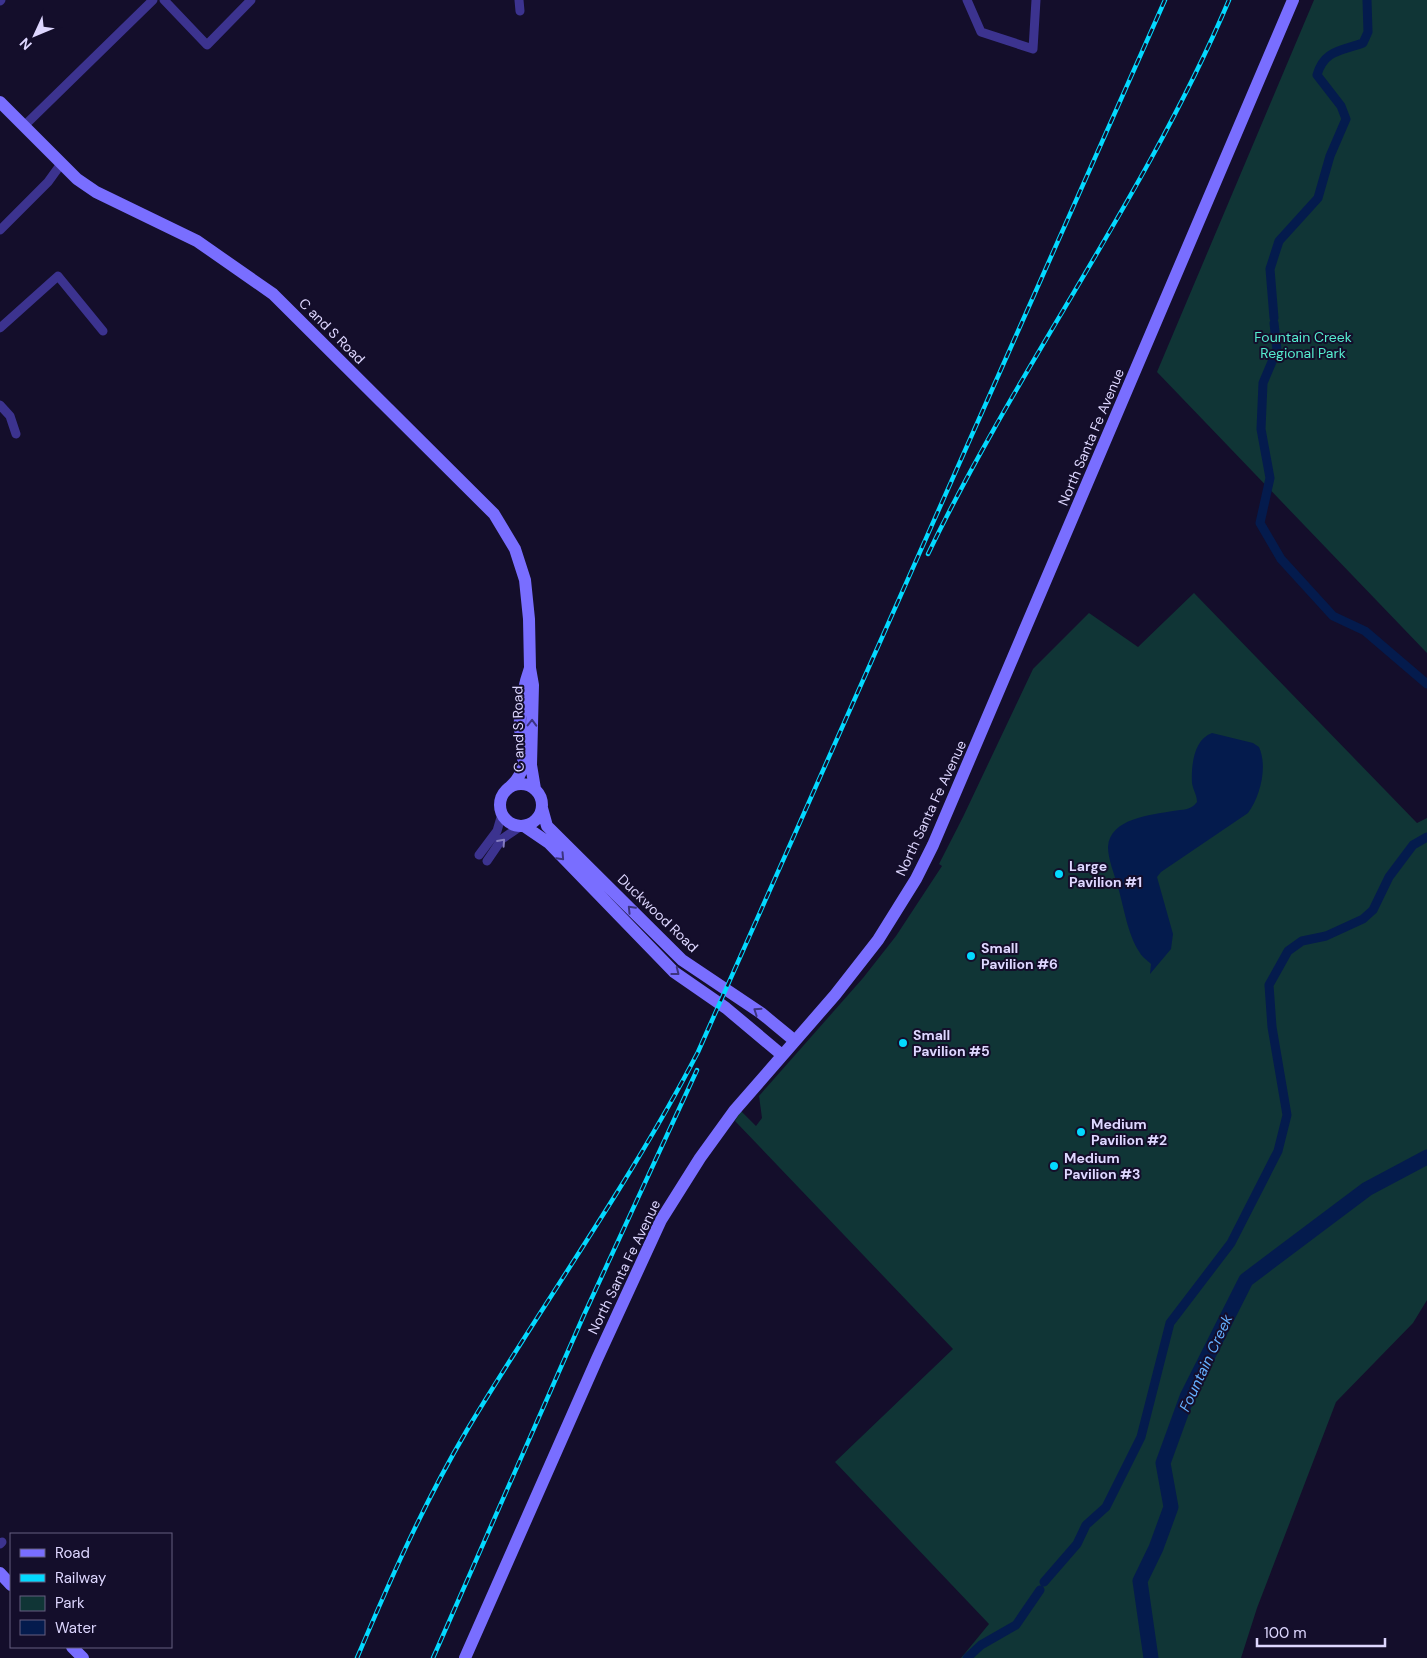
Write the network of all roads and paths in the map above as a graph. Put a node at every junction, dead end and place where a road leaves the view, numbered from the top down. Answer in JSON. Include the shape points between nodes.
{"nodes":[{"id":1,"x":153,"y":0,"type":"edge"},
{"id":2,"x":164,"y":0,"type":"edge"},
{"id":3,"x":251,"y":0,"type":"edge"},
{"id":4,"x":519,"y":0,"type":"edge"},
{"id":5,"x":967,"y":0,"type":"edge"},
{"id":6,"x":1036,"y":0,"type":"edge"},
{"id":7,"x":1293,"y":0,"type":"edge"},
{"id":8,"x":520,"y":11,"type":"dead end"},
{"id":9,"x":0,"y":102,"type":"edge"},
{"id":10,"x":24,"y":126,"type":"junction"},
{"id":11,"x":61,"y":164,"type":"junction"},
{"id":12,"x":0,"y":230,"type":"edge"},
{"id":13,"x":2,"y":322,"type":"edge"},
{"id":14,"x":103,"y":331,"type":"dead end"},
{"id":15,"x":0,"y":405,"type":"edge"},
{"id":16,"x":16,"y":434,"type":"dead end"},
{"id":17,"x":530,"y":668,"type":"junction"},
{"id":18,"x":510,"y":787,"type":"junction"},
{"id":19,"x":535,"y":789,"type":"junction"},
{"id":20,"x":542,"y":808,"type":"junction"},
{"id":21,"x":502,"y":814,"type":"junction"},
{"id":22,"x":522,"y":826,"type":"junction"},
{"id":23,"x":478,"y":855,"type":"dead end"},
{"id":24,"x":486,"y":861,"type":"dead end"},
{"id":25,"x":795,"y":1041,"type":"junction"},
{"id":26,"x":782,"y":1055,"type":"junction"},
{"id":27,"x":0,"y":1573,"type":"edge"},
{"id":28,"x":10,"y":1584,"type":"edge"},
{"id":29,"x":73,"y":1648,"type":"edge"},
{"id":30,"x":83,"y":1658,"type":"edge"},
{"id":31,"x":466,"y":1658,"type":"edge"}],
"edges":[{"from":1,"to":10,"type":"street"},
{"from":2,"to":3,"type":"street","via":[[207,45]]},
{"from":4,"to":8,"type":"street"},
{"from":5,"to":6,"type":"street","via":[[981,32],[1033,50]]},
{"from":7,"to":25,"type":"main road","name":"North Santa Fe Avenue","via":[[933,845],[878,940]]},
{"from":9,"to":10,"type":"main road","name":"C and S Road"},
{"from":10,"to":11,"type":"main road","name":"C and S Road"},
{"from":11,"to":12,"type":"street","via":[[48,182]]},
{"from":11,"to":17,"type":"main road","name":"C and S Road","via":[[96,192],[197,241],[274,294],[494,514],[515,549],[525,580]]},
{"from":13,"to":14,"type":"street","via":[[58,276]]},
{"from":15,"to":16,"type":"street","via":[[10,416]]},
{"from":17,"to":18,"type":"main road","name":"C and S Road","via":[[520,719],[524,764],[518,780]]},
{"from":19,"to":17,"type":"main road","name":"C and S Road","one_way":true,"via":[[531,765],[533,685]]},
{"from":18,"to":19,"type":"main road","via":[[523,784]]},
{"from":18,"to":21,"type":"main road","via":[[501,798]]},
{"from":19,"to":20,"type":"main road","via":[[540,794]]},
{"from":20,"to":22,"type":"main road","via":[[536,820]]},
{"from":25,"to":20,"type":"main road","name":"Duckwood Road","one_way":true,"via":[[761,1013],[682,960],[547,826]]},
{"from":21,"to":22,"type":"main road","via":[[510,823]]},
{"from":21,"to":23,"type":"street","via":[[496,831]]},
{"from":24,"to":22,"type":"street","one_way":true,"via":[[502,839]]},
{"from":22,"to":26,"type":"main road","one_way":true,"via":[[549,843],[674,972],[726,1008]]},
{"from":25,"to":26,"type":"main road","name":"North Santa Fe Avenue"},
{"from":26,"to":31,"type":"main road","name":"North Santa Fe Avenue","via":[[734,1111],[661,1220]]},
{"from":27,"to":28,"type":"main road"},
{"from":29,"to":30,"type":"main road"}]}
